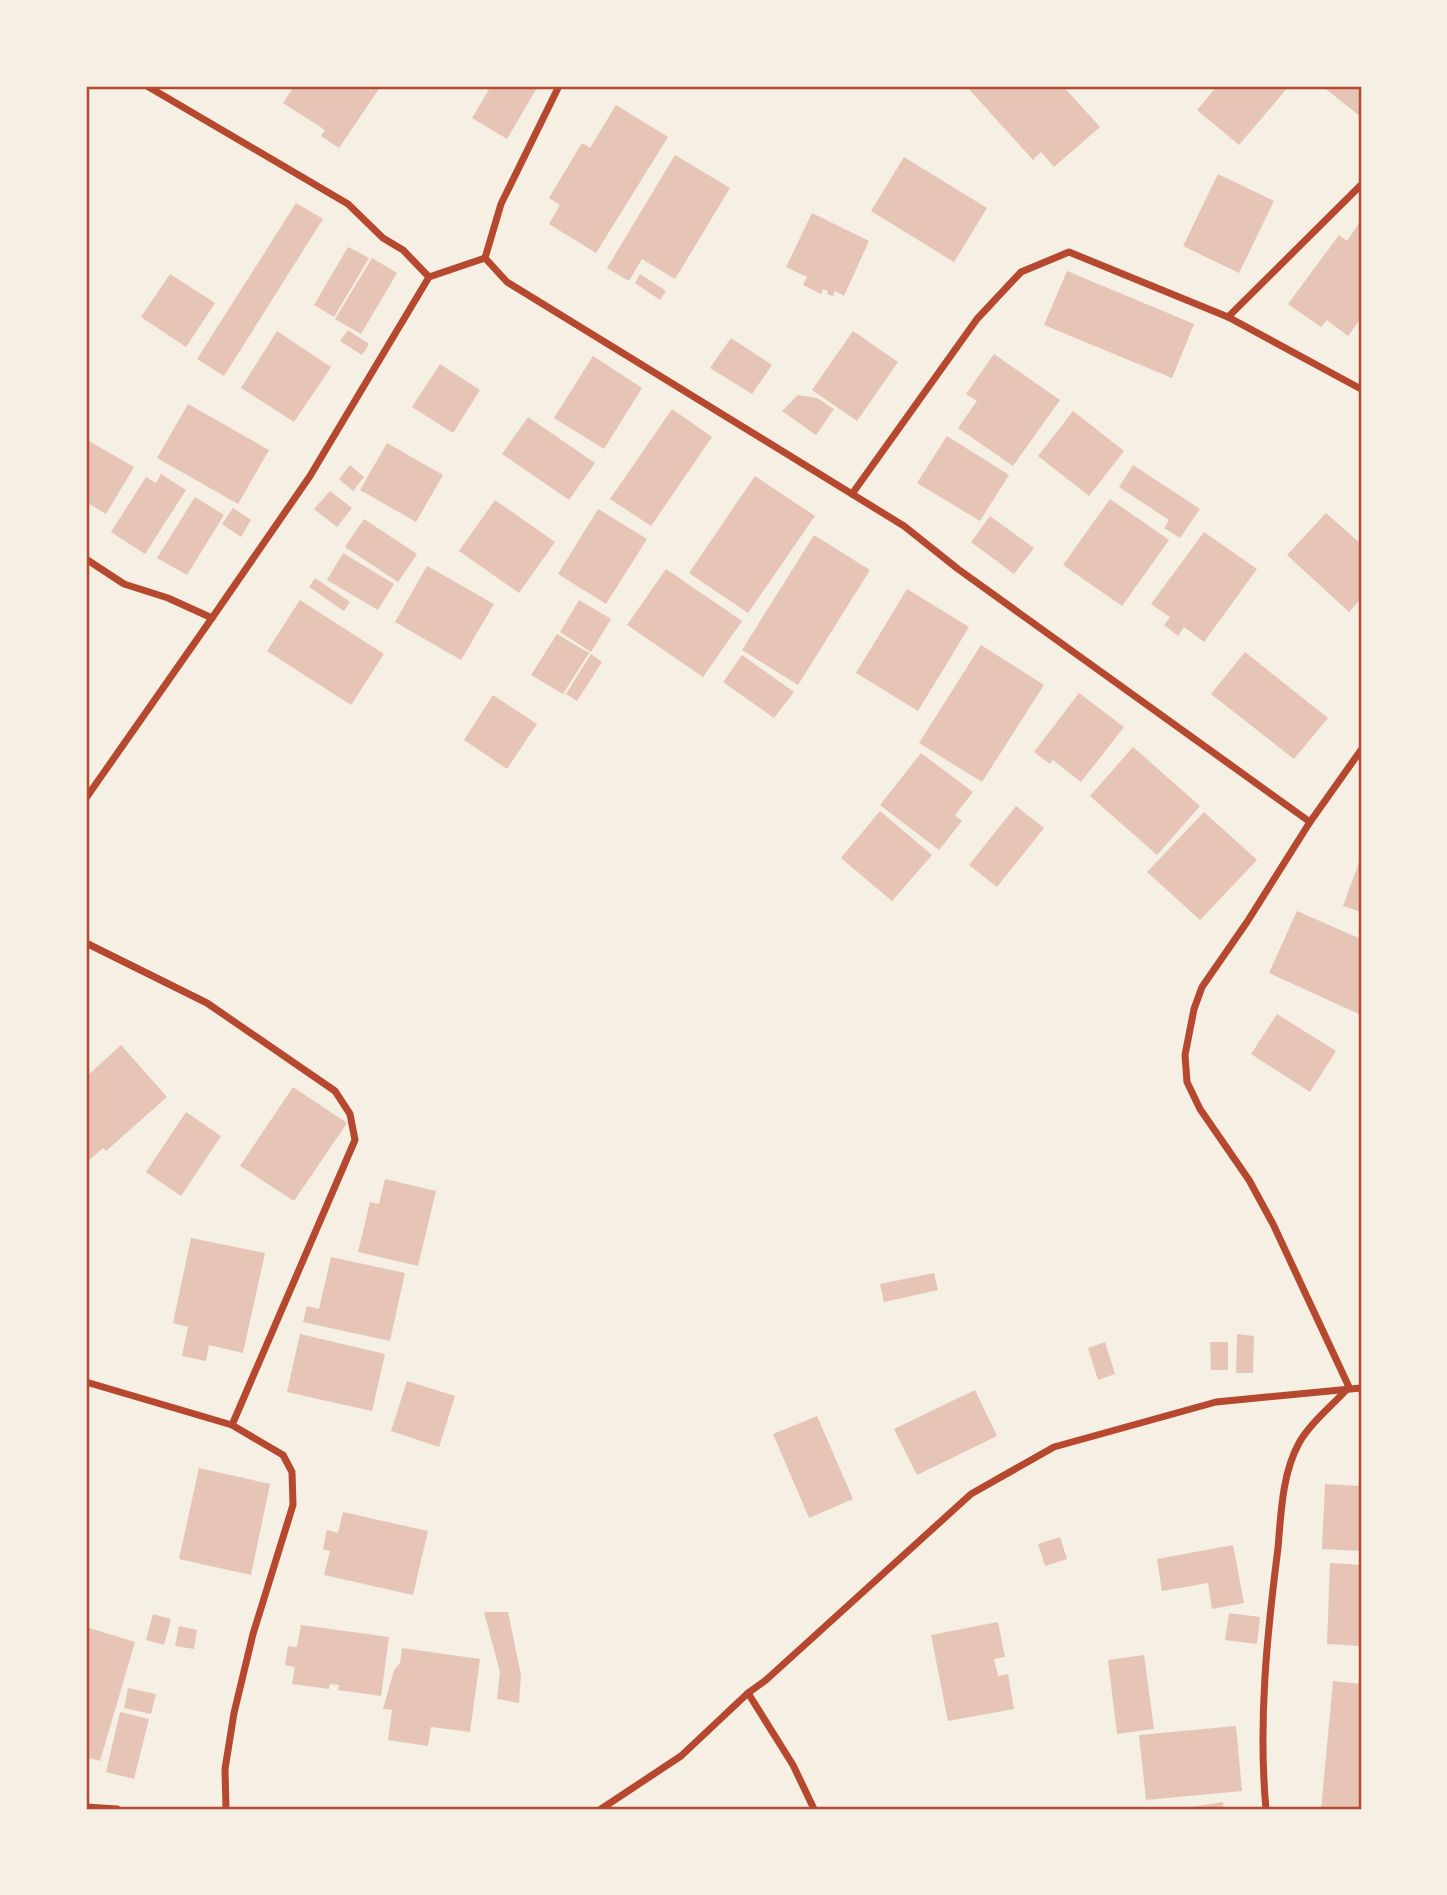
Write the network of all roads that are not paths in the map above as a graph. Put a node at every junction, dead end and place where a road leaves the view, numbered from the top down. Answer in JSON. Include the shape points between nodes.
{"nodes":[{"id":1,"x":147,"y":86,"type":"edge"},
{"id":2,"x":559,"y":86,"type":"edge"},
{"id":3,"x":1361,"y":185,"type":"edge"},
{"id":4,"x":485,"y":258,"type":"junction"},
{"id":5,"x":429,"y":276,"type":"junction"},
{"id":6,"x":1228,"y":317,"type":"junction"},
{"id":7,"x":1361,"y":389,"type":"edge"},
{"id":8,"x":852,"y":494,"type":"junction"},
{"id":9,"x":86,"y":559,"type":"edge"},
{"id":10,"x":212,"y":618,"type":"junction"},
{"id":11,"x":1361,"y":750,"type":"edge"},
{"id":12,"x":86,"y":798,"type":"edge"},
{"id":13,"x":1310,"y":822,"type":"junction"},
{"id":14,"x":86,"y":943,"type":"edge"},
{"id":15,"x":86,"y":1382,"type":"edge"},
{"id":16,"x":1349,"y":1387,"type":"junction"},
{"id":17,"x":1361,"y":1388,"type":"edge"},
{"id":18,"x":232,"y":1425,"type":"junction"},
{"id":19,"x":748,"y":1693,"type":"junction"},
{"id":20,"x":86,"y":1807,"type":"edge"},
{"id":21,"x":117,"y":1809,"type":"edge"},
{"id":22,"x":226,"y":1809,"type":"edge"},
{"id":23,"x":601,"y":1809,"type":"edge"},
{"id":24,"x":814,"y":1809,"type":"edge"},
{"id":25,"x":1266,"y":1809,"type":"edge"}],
"edges":[{"from":1,"to":5,"type":"street","via":[[348,204]]},
{"from":2,"to":4,"type":"street","via":[[501,204]]},
{"from":3,"to":6,"type":"street"},
{"from":4,"to":5,"type":"street"},
{"from":4,"to":8,"type":"street","via":[[507,282]]},
{"from":5,"to":10,"type":"street","via":[[310,476]]},
{"from":6,"to":7,"type":"street"},
{"from":6,"to":8,"type":"street","via":[[1069,252],[1021,272],[977,318]]},
{"from":8,"to":13,"type":"street","via":[[904,526]]},
{"from":9,"to":10,"type":"street","via":[[124,584]]},
{"from":10,"to":12,"type":"street"},
{"from":11,"to":13,"type":"street"},
{"from":13,"to":16,"type":"street","via":[[1202,987],[1185,1055],[1187,1082],[1200,1109],[1273,1224]]},
{"from":14,"to":18,"type":"street","via":[[206,1003],[335,1091],[350,1114],[355,1140]]},
{"from":15,"to":18,"type":"street"},
{"from":16,"to":17,"type":"street"},
{"from":16,"to":19,"type":"street","via":[[1216,1402],[1054,1447],[971,1494]]},
{"from":16,"to":25,"type":"street","via":[[1300,1442],[1283,1498],[1268,1626],[1262,1771]]},
{"from":18,"to":22,"type":"street","via":[[283,1455],[292,1472],[293,1505],[234,1713],[225,1769]]},
{"from":19,"to":23,"type":"street","via":[[681,1756]]},
{"from":19,"to":24,"type":"street","via":[[793,1765]]},
{"from":20,"to":21,"type":"street"}]}
